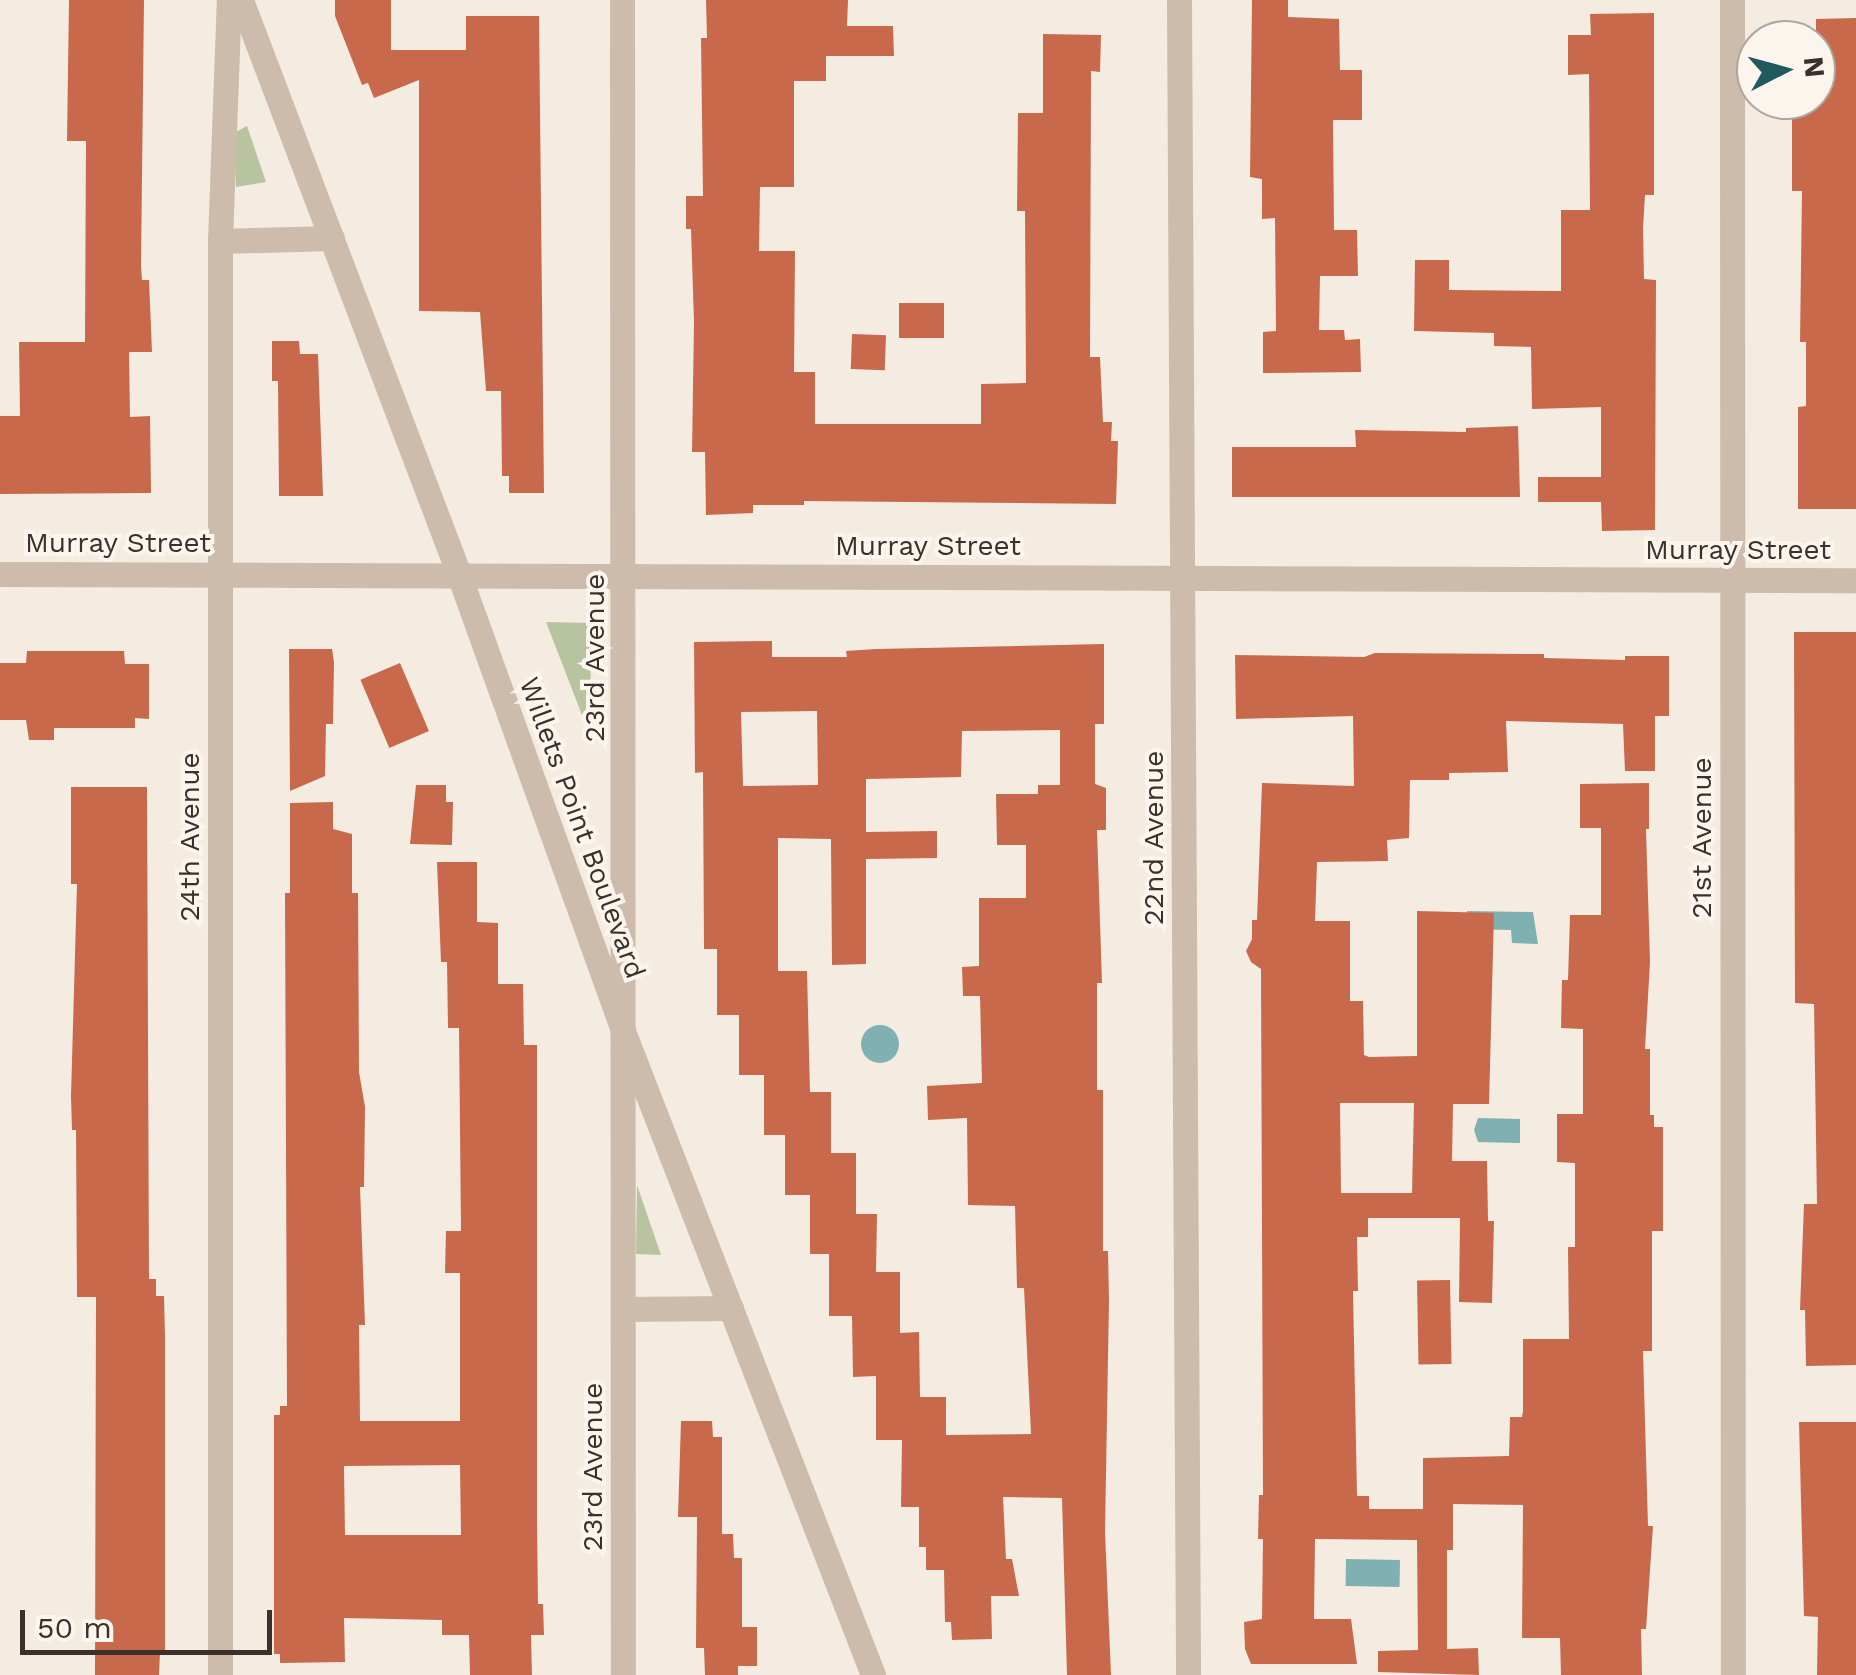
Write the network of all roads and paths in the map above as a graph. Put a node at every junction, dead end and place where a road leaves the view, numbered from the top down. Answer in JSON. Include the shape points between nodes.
{"nodes":[{"id":1,"x":230,"y":0,"type":"edge"},
{"id":2,"x":241,"y":0,"type":"edge"},
{"id":3,"x":622,"y":0,"type":"edge"},
{"id":4,"x":1179,"y":0,"type":"edge"},
{"id":5,"x":1732,"y":0,"type":"edge"},
{"id":6,"x":332,"y":238,"type":"junction"},
{"id":7,"x":220,"y":242,"type":"junction"},
{"id":8,"x":458,"y":572,"type":"junction"},
{"id":9,"x":220,"y":573,"type":"junction"},
{"id":10,"x":624,"y":573,"type":"junction"},
{"id":11,"x":0,"y":574,"type":"edge"},
{"id":12,"x":1183,"y":578,"type":"junction"},
{"id":13,"x":1732,"y":580,"type":"junction"},
{"id":14,"x":1856,"y":580,"type":"edge"},
{"id":15,"x":624,"y":1031,"type":"junction"},
{"id":16,"x":730,"y":1308,"type":"junction"},
{"id":17,"x":623,"y":1309,"type":"junction"},
{"id":18,"x":220,"y":1675,"type":"edge"},
{"id":19,"x":623,"y":1675,"type":"edge"},
{"id":20,"x":873,"y":1675,"type":"edge"},
{"id":21,"x":1188,"y":1675,"type":"edge"},
{"id":22,"x":1733,"y":1675,"type":"edge"}],
"edges":[{"from":1,"to":7,"type":"street","name":"24th Avenue"},
{"from":2,"to":6,"type":"street","name":"Willets Point Boulevard"},
{"from":3,"to":10,"type":"street","name":"23rd Avenue"},
{"from":4,"to":12,"type":"street","name":"22nd Avenue"},
{"from":5,"to":13,"type":"street","name":"21st Avenue"},
{"from":6,"to":7,"type":"street"},
{"from":6,"to":8,"type":"street","name":"Willets Point Boulevard"},
{"from":7,"to":9,"type":"street","name":"24th Avenue"},
{"from":8,"to":9,"type":"street","name":"Murray Street"},
{"from":8,"to":10,"type":"street","name":"Murray Street"},
{"from":8,"to":15,"type":"street","name":"Willets Point Boulevard"},
{"from":9,"to":11,"type":"street","name":"Murray Street"},
{"from":9,"to":18,"type":"street","name":"24th Avenue"},
{"from":10,"to":12,"type":"street","name":"Murray Street"},
{"from":10,"to":15,"type":"street","name":"23rd Avenue"},
{"from":12,"to":13,"type":"street","name":"Murray Street"},
{"from":12,"to":21,"type":"street","name":"22nd Avenue"},
{"from":13,"to":14,"type":"street","name":"Murray Street"},
{"from":13,"to":22,"type":"street","name":"21st Avenue"},
{"from":15,"to":16,"type":"street","name":"Willets Point Boulevard"},
{"from":15,"to":17,"type":"street","name":"23rd Avenue"},
{"from":16,"to":17,"type":"street"},
{"from":16,"to":20,"type":"street","name":"Willets Point Boulevard"},
{"from":17,"to":19,"type":"street","name":"23rd Avenue"}]}
